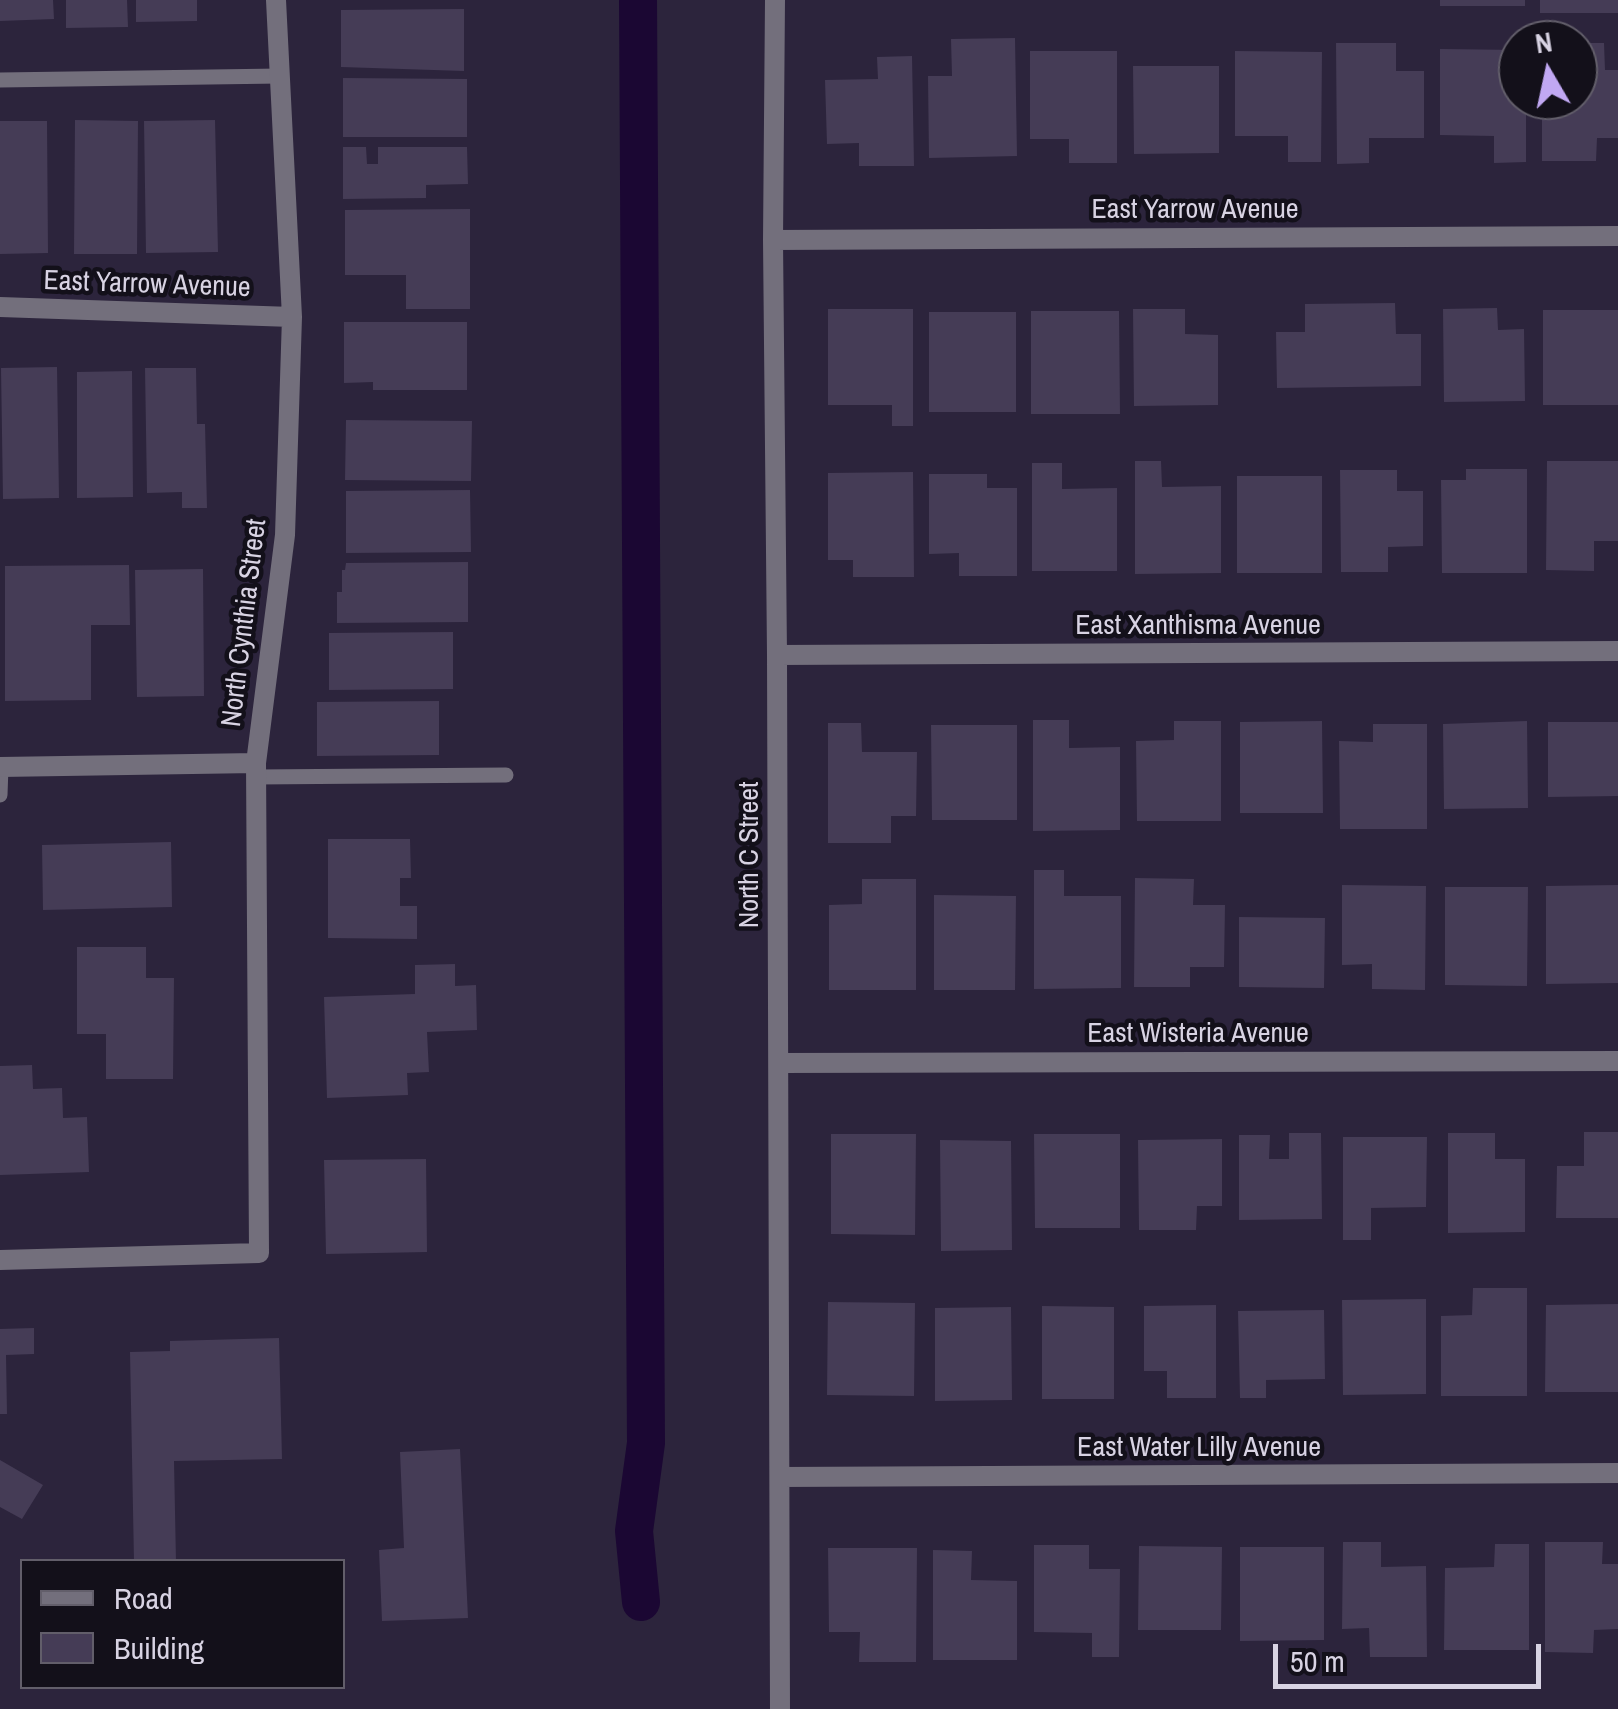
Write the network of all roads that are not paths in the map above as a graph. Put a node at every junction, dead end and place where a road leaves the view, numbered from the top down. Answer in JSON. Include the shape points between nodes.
{"nodes":[{"id":1,"x":276,"y":0,"type":"edge"},
{"id":2,"x":775,"y":0,"type":"edge"},
{"id":3,"x":280,"y":76,"type":"junction"},
{"id":4,"x":0,"y":80,"type":"edge"},
{"id":5,"x":1618,"y":236,"type":"edge"},
{"id":6,"x":773,"y":240,"type":"junction"},
{"id":7,"x":0,"y":308,"type":"edge"},
{"id":8,"x":292,"y":317,"type":"junction"},
{"id":9,"x":1618,"y":651,"type":"edge"},
{"id":10,"x":778,"y":655,"type":"junction"},
{"id":11,"x":1,"y":768,"type":"edge"},
{"id":12,"x":256,"y":770,"type":"junction"},
{"id":13,"x":506,"y":775,"type":"dead end"},
{"id":14,"x":0,"y":794,"type":"edge"},
{"id":15,"x":1618,"y":1061,"type":"edge"},
{"id":16,"x":778,"y":1063,"type":"junction"},
{"id":17,"x":0,"y":1260,"type":"edge"},
{"id":18,"x":1618,"y":1473,"type":"edge"},
{"id":19,"x":780,"y":1477,"type":"junction"},
{"id":20,"x":780,"y":1709,"type":"edge"}],
"edges":[{"from":1,"to":3,"type":"street","name":"North Cynthia Street"},
{"from":2,"to":6,"type":"street","name":"North C Street"},
{"from":3,"to":4,"type":"lane"},
{"from":3,"to":8,"type":"street","name":"North Cynthia Street"},
{"from":5,"to":6,"type":"street","name":"East Yarrow Avenue"},
{"from":6,"to":10,"type":"street","name":"North C Street"},
{"from":7,"to":8,"type":"street","name":"East Yarrow Avenue"},
{"from":8,"to":12,"type":"street","name":"North Cynthia Street","via":[[285,535]]},
{"from":9,"to":10,"type":"street","name":"East Xanthisma Avenue"},
{"from":10,"to":16,"type":"street","name":"North C Street"},
{"from":11,"to":12,"type":"street"},
{"from":11,"to":14,"type":"lane"},
{"from":12,"to":13,"type":"lane"},
{"from":12,"to":17,"type":"street","name":"North Cynthia Street","via":[[259,1253]]},
{"from":15,"to":16,"type":"street","name":"East Wisteria Avenue"},
{"from":16,"to":19,"type":"street","name":"North C Street"},
{"from":18,"to":19,"type":"street","name":"East Water Lilly Avenue"},
{"from":19,"to":20,"type":"street","name":"North C Street"}]}
